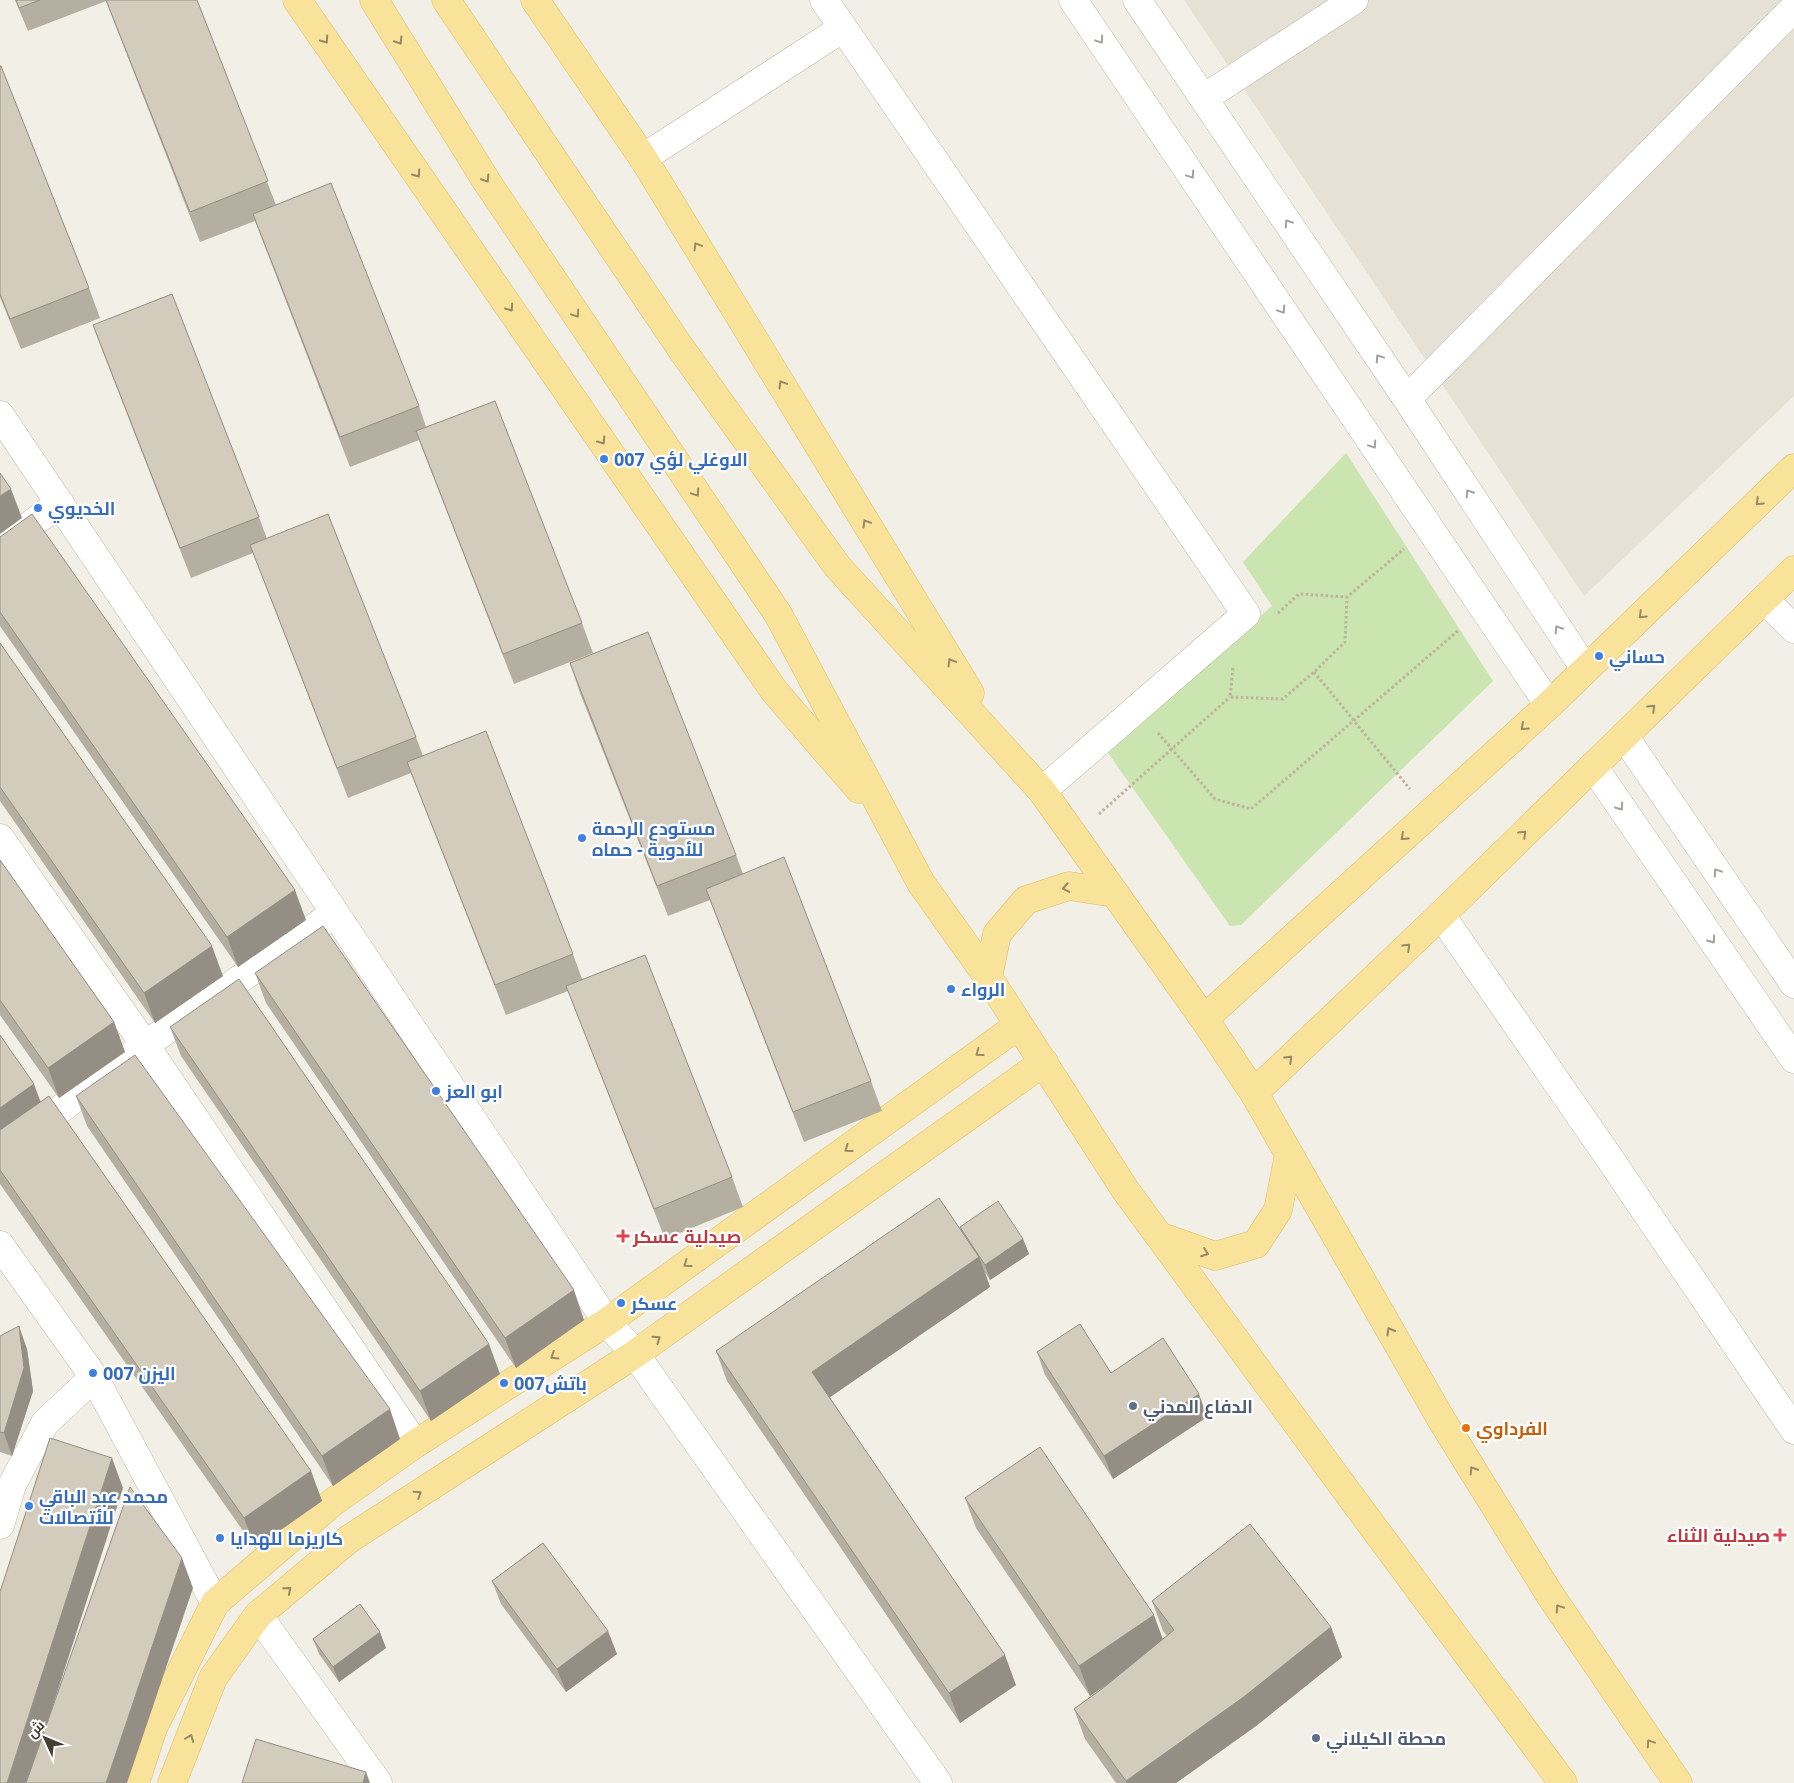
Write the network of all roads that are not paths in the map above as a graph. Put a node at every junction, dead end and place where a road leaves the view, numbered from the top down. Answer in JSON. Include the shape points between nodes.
{"nodes":[{"id":1,"x":297,"y":0,"type":"edge"},
{"id":2,"x":374,"y":0,"type":"edge"},
{"id":3,"x":446,"y":0,"type":"edge"},
{"id":4,"x":535,"y":0,"type":"edge"},
{"id":5,"x":824,"y":0,"type":"edge"},
{"id":6,"x":1073,"y":0,"type":"edge"},
{"id":7,"x":1137,"y":0,"type":"edge"},
{"id":8,"x":1354,"y":0,"type":"edge"},
{"id":9,"x":1794,"y":8,"type":"edge"},
{"id":10,"x":843,"y":28,"type":"junction"},
{"id":11,"x":1204,"y":98,"type":"junction"},
{"id":12,"x":643,"y":158,"type":"junction"},
{"id":13,"x":1407,"y":399,"type":"junction"},
{"id":14,"x":0,"y":415,"type":"edge"},
{"id":15,"x":1794,"y":468,"type":"edge"},
{"id":16,"x":60,"y":503,"type":"junction"},
{"id":17,"x":0,"y":547,"type":"edge"},
{"id":18,"x":1794,"y":570,"type":"edge"},
{"id":19,"x":1764,"y":599,"type":"junction"},
{"id":20,"x":1794,"y":629,"type":"edge"},
{"id":21,"x":1585,"y":669,"type":"junction"},
{"id":22,"x":1549,"y":705,"type":"junction"},
{"id":23,"x":1624,"y":736,"type":"junction"},
{"id":24,"x":1004,"y":748,"type":"junction"},
{"id":25,"x":1593,"y":766,"type":"junction"},
{"id":26,"x":1042,"y":791,"type":"junction"},
{"id":27,"x":891,"y":826,"type":"junction"},
{"id":28,"x":0,"y":838,"type":"edge"},
{"id":29,"x":1114,"y":893,"type":"junction"},
{"id":30,"x":336,"y":913,"type":"junction"},
{"id":31,"x":1441,"y":915,"type":"junction"},
{"id":32,"x":988,"y":977,"type":"junction"},
{"id":33,"x":1794,"y":984,"type":"edge"},
{"id":34,"x":1204,"y":1019,"type":"junction"},
{"id":35,"x":1019,"y":1025,"type":"junction"},
{"id":36,"x":145,"y":1046,"type":"junction"},
{"id":37,"x":1794,"y":1059,"type":"edge"},
{"id":38,"x":1044,"y":1062,"type":"junction"},
{"id":39,"x":1254,"y":1093,"type":"junction"},
{"id":40,"x":1289,"y":1154,"type":"junction"},
{"id":41,"x":0,"y":1155,"type":"edge"},
{"id":42,"x":1160,"y":1236,"type":"junction"},
{"id":43,"x":0,"y":1245,"type":"edge"},
{"id":44,"x":607,"y":1322,"type":"junction"},
{"id":45,"x":635,"y":1354,"type":"junction"},
{"id":46,"x":94,"y":1377,"type":"junction"},
{"id":47,"x":1794,"y":1430,"type":"edge"},
{"id":48,"x":416,"y":1444,"type":"junction"},
{"id":49,"x":0,"y":1525,"type":"edge"},
{"id":50,"x":215,"y":1603,"type":"junction"},
{"id":51,"x":258,"y":1615,"type":"junction"},
{"id":52,"x":135,"y":1783,"type":"edge"},
{"id":53,"x":172,"y":1783,"type":"edge"},
{"id":54,"x":378,"y":1783,"type":"edge"},
{"id":55,"x":938,"y":1783,"type":"edge"},
{"id":56,"x":1563,"y":1783,"type":"edge"},
{"id":57,"x":1678,"y":1783,"type":"edge"}],
"edges":[{"from":1,"to":27,"type":"main road","one_way":true,"via":[[775,692]]},
{"from":2,"to":27,"type":"main road","one_way":true,"via":[[487,182],[778,614]]},
{"from":3,"to":24,"type":"main road","via":[[682,350],[837,566]]},
{"from":4,"to":12,"type":"main road"},
{"from":5,"to":10,"type":"street"},
{"from":6,"to":22,"type":"street","one_way":true},
{"from":7,"to":11,"type":"street"},
{"from":8,"to":11,"type":"street"},
{"from":9,"to":13,"type":"street"},
{"from":10,"to":12,"type":"street"},
{"from":10,"to":26,"type":"street","via":[[1246,614]]},
{"from":13,"to":11,"type":"street","one_way":true},
{"from":24,"to":12,"type":"main road","one_way":true},
{"from":21,"to":13,"type":"street","one_way":true},
{"from":14,"to":16,"type":"street"},
{"from":15,"to":21,"type":"main road","one_way":true},
{"from":16,"to":17,"type":"street"},
{"from":16,"to":30,"type":"street"},
{"from":18,"to":19,"type":"main road"},
{"from":19,"to":20,"type":"street"},
{"from":23,"to":19,"type":"main road","one_way":true},
{"from":21,"to":22,"type":"main road"},
{"from":22,"to":34,"type":"main road","one_way":true},
{"from":23,"to":25,"type":"main road"},
{"from":33,"to":23,"type":"street","one_way":true},
{"from":24,"to":26,"type":"main road"},
{"from":31,"to":25,"type":"main road","one_way":true},
{"from":25,"to":37,"type":"street","one_way":true},
{"from":26,"to":29,"type":"main road"},
{"from":27,"to":32,"type":"main road","via":[[921,883]]},
{"from":28,"to":36,"type":"street"},
{"from":29,"to":32,"type":"main road","one_way":true,"via":[[1069,886],[1026,900],[998,934]]},
{"from":29,"to":34,"type":"main road"},
{"from":30,"to":36,"type":"street"},
{"from":30,"to":44,"type":"street"},
{"from":39,"to":31,"type":"main road","one_way":true},
{"from":31,"to":47,"type":"street"},
{"from":32,"to":35,"type":"main road"},
{"from":34,"to":39,"type":"main road"},
{"from":35,"to":38,"type":"main road"},
{"from":35,"to":44,"type":"main road","one_way":true},
{"from":36,"to":41,"type":"street"},
{"from":36,"to":48,"type":"street"},
{"from":38,"to":42,"type":"main road","via":[[1126,1191]]},
{"from":45,"to":38,"type":"main road","one_way":true},
{"from":39,"to":40,"type":"main road"},
{"from":42,"to":40,"type":"main road","one_way":true,"via":[[1215,1256],[1256,1244],[1278,1210]]},
{"from":57,"to":40,"type":"main road","one_way":true,"via":[[1540,1578],[1441,1419]]},
{"from":42,"to":56,"type":"main road"},
{"from":43,"to":46,"type":"street"},
{"from":44,"to":45,"type":"street"},
{"from":44,"to":48,"type":"main road","one_way":true},
{"from":51,"to":45,"type":"main road","one_way":true,"via":[[349,1539]]},
{"from":45,"to":55,"type":"street"},
{"from":46,"to":49,"type":"street","via":[[45,1423],[12,1485]]},
{"from":46,"to":50,"type":"street"},
{"from":48,"to":50,"type":"main road","via":[[333,1502]]},
{"from":50,"to":52,"type":"main road","via":[[153,1728]]},
{"from":53,"to":51,"type":"main road","one_way":true,"via":[[213,1678]]},
{"from":51,"to":54,"type":"street"}]}
